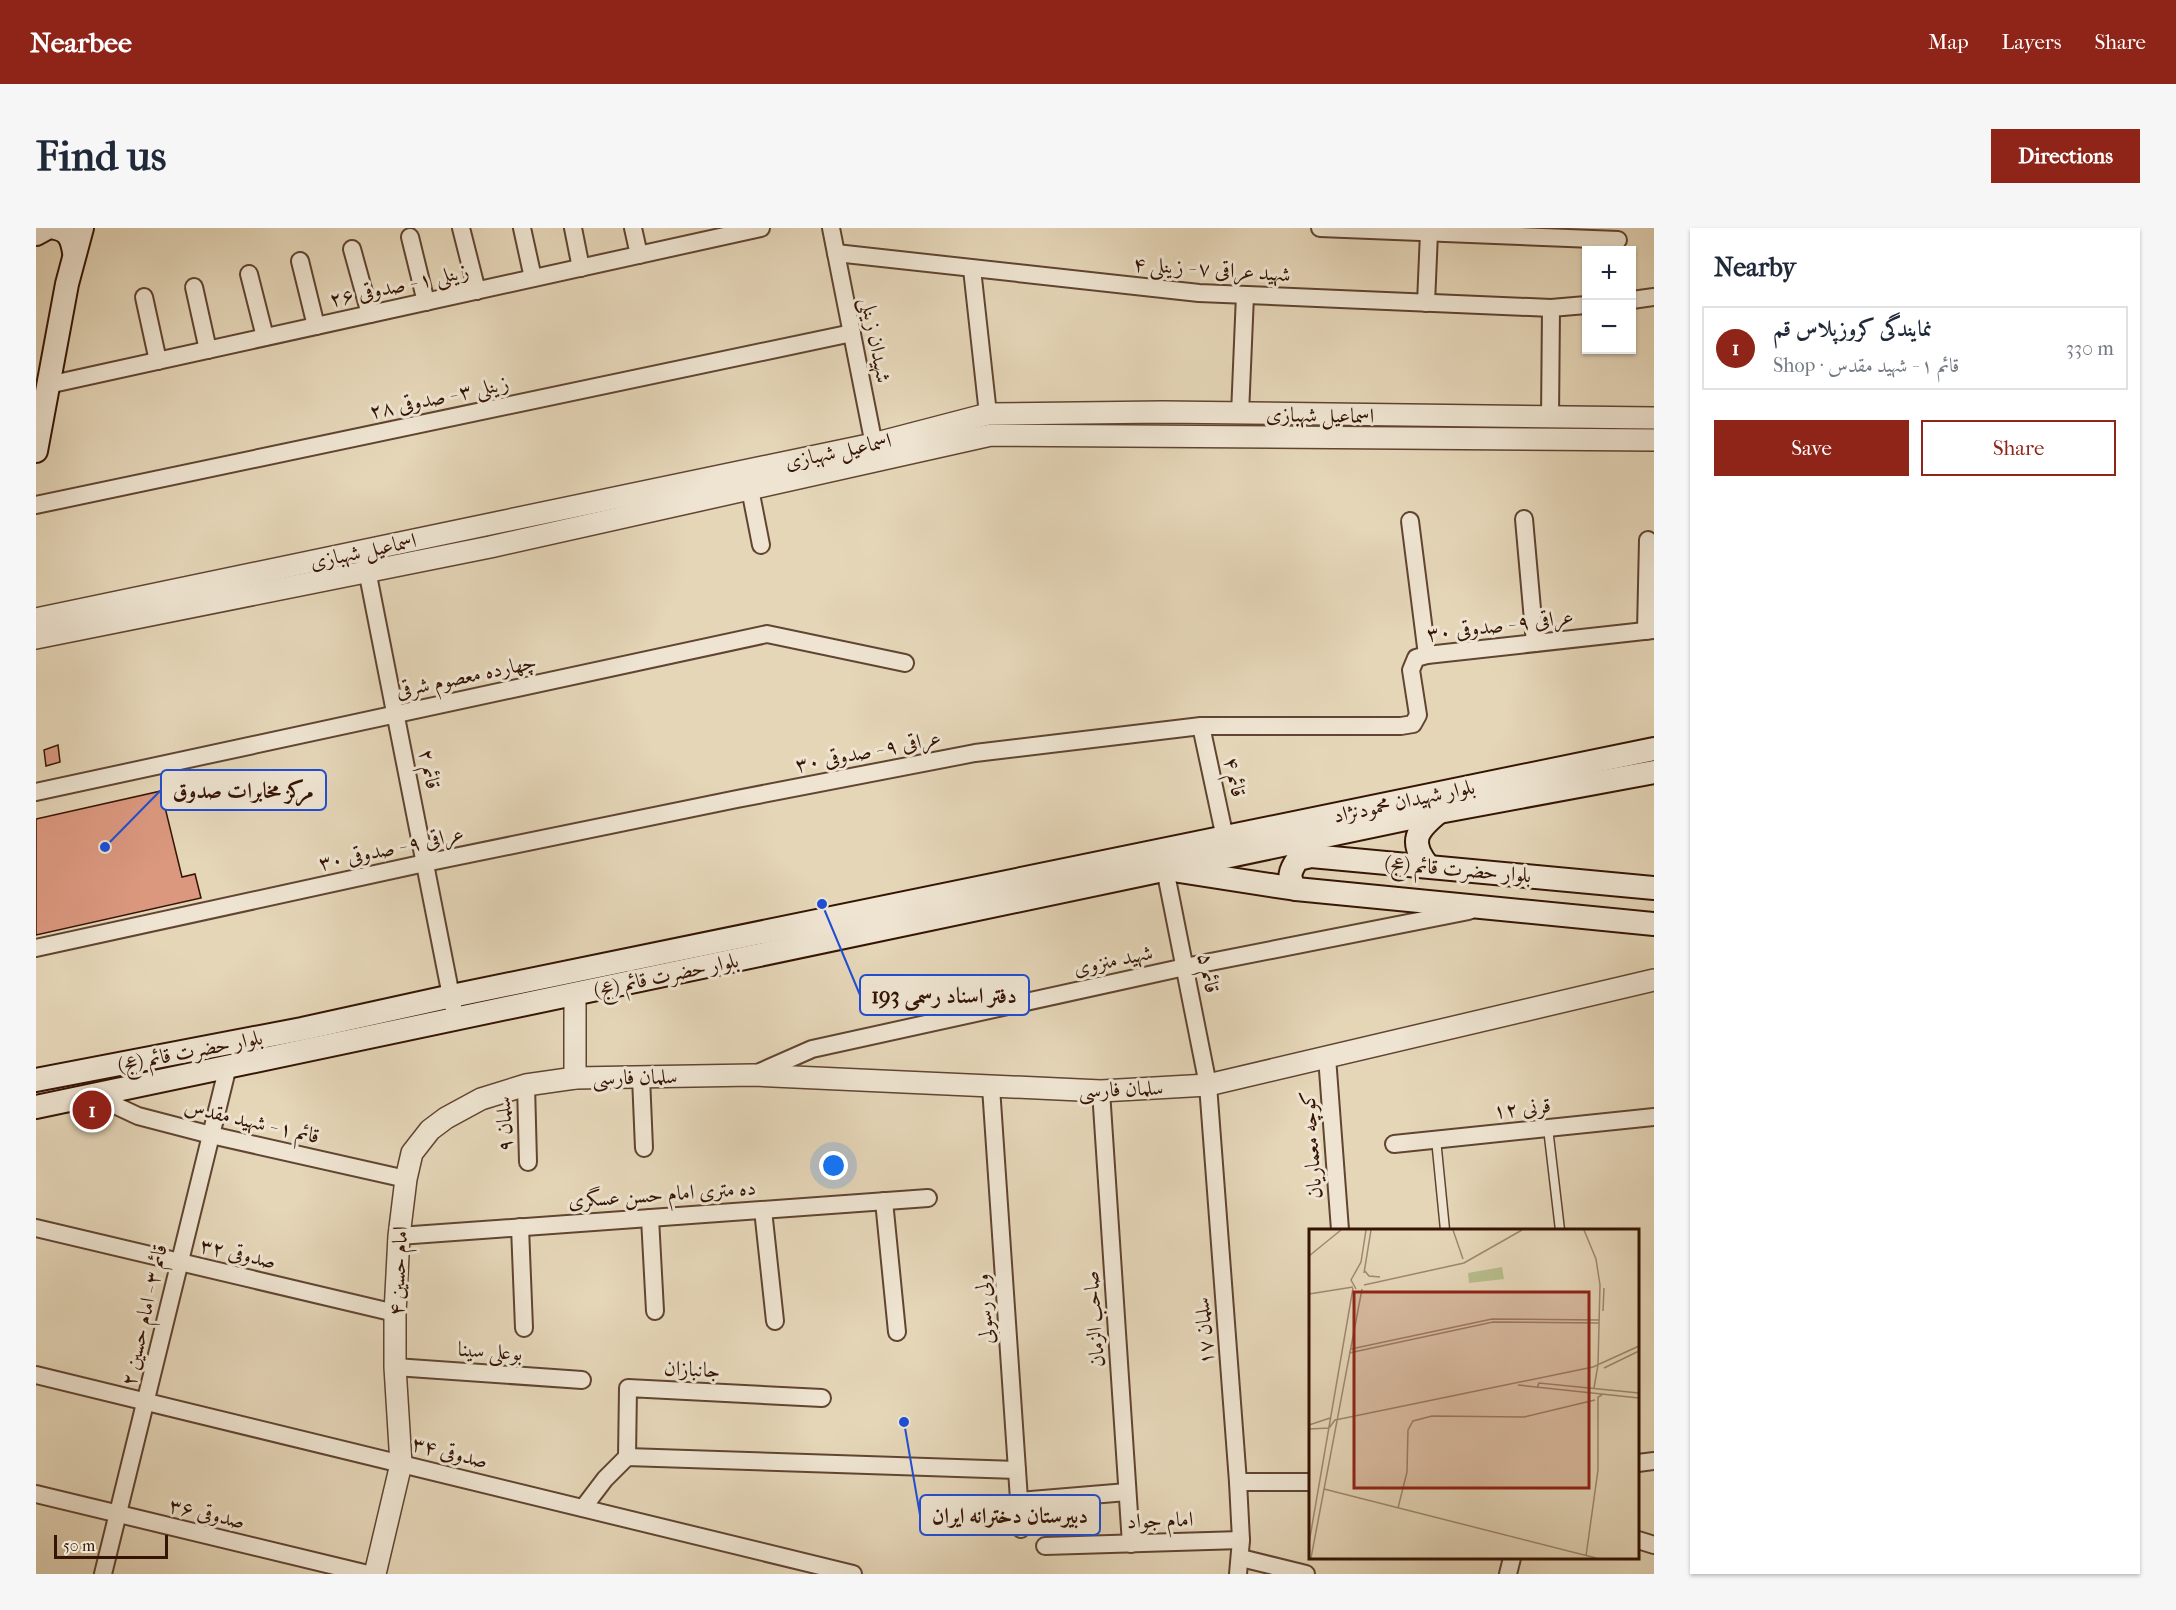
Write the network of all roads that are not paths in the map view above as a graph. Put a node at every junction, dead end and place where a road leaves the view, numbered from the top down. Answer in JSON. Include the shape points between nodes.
{"nodes":[{"id":1,"x":47,"y":228,"type":"edge"},
{"id":2,"x":55,"y":228,"type":"edge"},
{"id":3,"x":82,"y":228,"type":"edge"},
{"id":4,"x":461,"y":228,"type":"edge"},
{"id":5,"x":522,"y":228,"type":"edge"},
{"id":6,"x":573,"y":228,"type":"edge"},
{"id":7,"x":633,"y":228,"type":"edge"},
{"id":8,"x":761,"y":228,"type":"edge"},
{"id":9,"x":831,"y":228,"type":"edge"},
{"id":10,"x":1320,"y":228,"type":"edge"},
{"id":11,"x":739,"y":230,"type":"edge"},
{"id":12,"x":1429,"y":232,"type":"junction"},
{"id":13,"x":36,"y":234,"type":"edge"},
{"id":14,"x":687,"y":236,"type":"edge"},
{"id":15,"x":410,"y":237,"type":"dead end"},
{"id":16,"x":1618,"y":240,"type":"edge"},
{"id":17,"x":352,"y":249,"type":"dead end"},
{"id":18,"x":75,"y":252,"type":"junction"},
{"id":19,"x":836,"y":253,"type":"junction"},
{"id":20,"x":639,"y":255,"type":"junction"},
{"id":21,"x":300,"y":261,"type":"dead end"},
{"id":22,"x":581,"y":267,"type":"junction"},
{"id":23,"x":972,"y":269,"type":"junction"},
{"id":24,"x":249,"y":274,"type":"dead end"},
{"id":25,"x":533,"y":278,"type":"junction"},
{"id":26,"x":194,"y":287,"type":"dead end"},
{"id":27,"x":477,"y":291,"type":"junction"},
{"id":28,"x":1245,"y":295,"type":"junction"},
{"id":29,"x":144,"y":297,"type":"dead end"},
{"id":30,"x":1654,"y":297,"type":"edge"},
{"id":31,"x":1636,"y":299,"type":"edge"},
{"id":32,"x":426,"y":302,"type":"junction"},
{"id":33,"x":1426,"y":303,"type":"junction"},
{"id":34,"x":1582,"y":305,"type":"edge"},
{"id":35,"x":1551,"y":308,"type":"junction"},
{"id":36,"x":370,"y":314,"type":"junction"},
{"id":37,"x":316,"y":326,"type":"junction"},
{"id":38,"x":852,"y":333,"type":"junction"},
{"id":39,"x":265,"y":337,"type":"junction"},
{"id":40,"x":208,"y":350,"type":"junction"},
{"id":41,"x":158,"y":361,"type":"junction"},
{"id":42,"x":48,"y":385,"type":"junction"},
{"id":43,"x":988,"y":414,"type":"junction"},
{"id":44,"x":1240,"y":414,"type":"junction"},
{"id":45,"x":1550,"y":418,"type":"junction"},
{"id":46,"x":1654,"y":418,"type":"edge"},
{"id":47,"x":1654,"y":441,"type":"edge"},
{"id":48,"x":36,"y":451,"type":"edge"},
{"id":49,"x":875,"y":453,"type":"junction"},
{"id":50,"x":750,"y":489,"type":"junction"},
{"id":51,"x":36,"y":505,"type":"edge"},
{"id":52,"x":1524,"y":519,"type":"dead end"},
{"id":53,"x":1410,"y":521,"type":"dead end"},
{"id":54,"x":1648,"y":540,"type":"dead end"},
{"id":55,"x":762,"y":545,"type":"dead end"},
{"id":56,"x":365,"y":561,"type":"junction"},
{"id":57,"x":36,"y":619,"type":"edge"},
{"id":58,"x":1650,"y":631,"type":"edge"},
{"id":59,"x":36,"y":638,"type":"edge"},
{"id":60,"x":1535,"y":643,"type":"junction"},
{"id":61,"x":1427,"y":655,"type":"junction"},
{"id":62,"x":905,"y":663,"type":"dead end"},
{"id":63,"x":396,"y":714,"type":"junction"},
{"id":64,"x":1201,"y":726,"type":"junction"},
{"id":65,"x":1654,"y":749,"type":"edge"},
{"id":66,"x":1654,"y":772,"type":"edge"},
{"id":67,"x":36,"y":792,"type":"edge"},
{"id":68,"x":1439,"y":812,"type":"junction"},
{"id":69,"x":1225,"y":838,"type":"junction"},
{"id":70,"x":1160,"y":860,"type":"junction"},
{"id":71,"x":425,"y":863,"type":"junction"},
{"id":72,"x":1428,"y":866,"type":"junction"},
{"id":73,"x":1654,"y":888,"type":"edge"},
{"id":74,"x":1296,"y":889,"type":"junction"},
{"id":75,"x":1488,"y":907,"type":"junction"},
{"id":76,"x":1654,"y":924,"type":"edge"},
{"id":77,"x":36,"y":948,"type":"edge"},
{"id":78,"x":1185,"y":967,"type":"junction"},
{"id":79,"x":1654,"y":980,"type":"edge"},
{"id":80,"x":575,"y":994,"type":"junction"},
{"id":81,"x":452,"y":996,"type":"junction"},
{"id":82,"x":456,"y":1018,"type":"junction"},
{"id":83,"x":1328,"y":1057,"type":"junction"},
{"id":84,"x":228,"y":1066,"type":"junction"},
{"id":85,"x":753,"y":1075,"type":"junction"},
{"id":86,"x":641,"y":1077,"type":"junction"},
{"id":87,"x":575,"y":1078,"type":"junction"},
{"id":88,"x":36,"y":1080,"type":"edge"},
{"id":89,"x":526,"y":1085,"type":"junction"},
{"id":90,"x":1208,"y":1085,"type":"junction"},
{"id":91,"x":991,"y":1087,"type":"junction"},
{"id":92,"x":1101,"y":1091,"type":"junction"},
{"id":93,"x":93,"y":1095,"type":"junction"},
{"id":94,"x":36,"y":1107,"type":"edge"},
{"id":95,"x":1654,"y":1117,"type":"edge"},
{"id":96,"x":1548,"y":1128,"type":"junction"},
{"id":97,"x":211,"y":1135,"type":"junction"},
{"id":98,"x":1436,"y":1139,"type":"junction"},
{"id":99,"x":1394,"y":1144,"type":"dead end"},
{"id":100,"x":644,"y":1148,"type":"dead end"},
{"id":101,"x":528,"y":1162,"type":"dead end"},
{"id":102,"x":406,"y":1179,"type":"junction"},
{"id":103,"x":928,"y":1198,"type":"dead end"},
{"id":104,"x":884,"y":1201,"type":"junction"},
{"id":105,"x":763,"y":1210,"type":"junction"},
{"id":106,"x":650,"y":1218,"type":"junction"},
{"id":107,"x":520,"y":1227,"type":"junction"},
{"id":108,"x":36,"y":1228,"type":"edge"},
{"id":109,"x":1340,"y":1229,"type":"edge"},
{"id":110,"x":1445,"y":1229,"type":"edge"},
{"id":111,"x":1560,"y":1229,"type":"edge"},
{"id":112,"x":399,"y":1236,"type":"junction"},
{"id":113,"x":180,"y":1262,"type":"junction"},
{"id":114,"x":655,"y":1311,"type":"dead end"},
{"id":115,"x":395,"y":1313,"type":"junction"},
{"id":116,"x":775,"y":1321,"type":"dead end"},
{"id":117,"x":524,"y":1328,"type":"dead end"},
{"id":118,"x":897,"y":1332,"type":"dead end"},
{"id":119,"x":395,"y":1367,"type":"junction"},
{"id":120,"x":36,"y":1375,"type":"edge"},
{"id":121,"x":582,"y":1380,"type":"dead end"},
{"id":122,"x":822,"y":1398,"type":"dead end"},
{"id":123,"x":146,"y":1401,"type":"junction"},
{"id":124,"x":627,"y":1457,"type":"junction"},
{"id":125,"x":1654,"y":1461,"type":"edge"},
{"id":126,"x":1639,"y":1463,"type":"edge"},
{"id":127,"x":401,"y":1464,"type":"junction"},
{"id":128,"x":1017,"y":1470,"type":"junction"},
{"id":129,"x":1238,"y":1482,"type":"junction"},
{"id":130,"x":1309,"y":1482,"type":"edge"},
{"id":131,"x":1127,"y":1492,"type":"junction"},
{"id":132,"x":36,"y":1494,"type":"edge"},
{"id":133,"x":1019,"y":1501,"type":"junction"},
{"id":134,"x":583,"y":1508,"type":"junction"},
{"id":135,"x":118,"y":1514,"type":"junction"},
{"id":136,"x":1021,"y":1529,"type":"dead end"},
{"id":137,"x":1241,"y":1540,"type":"junction"},
{"id":138,"x":1639,"y":1540,"type":"edge"},
{"id":139,"x":1131,"y":1544,"type":"junction"},
{"id":140,"x":1654,"y":1545,"type":"edge"},
{"id":141,"x":1045,"y":1546,"type":"dead end"},
{"id":142,"x":1512,"y":1559,"type":"edge"},
{"id":143,"x":1239,"y":1566,"type":"edge"},
{"id":144,"x":793,"y":1567,"type":"edge"},
{"id":145,"x":103,"y":1574,"type":"edge"},
{"id":146,"x":368,"y":1574,"type":"edge"},
{"id":147,"x":375,"y":1574,"type":"edge"},
{"id":148,"x":853,"y":1574,"type":"edge"},
{"id":149,"x":1306,"y":1574,"type":"edge"},
{"id":150,"x":1508,"y":1574,"type":"edge"}],
"edges":[{"from":1,"to":13,"type":"main road"},
{"from":2,"to":18,"type":"main road","via":[[72,238]]},
{"from":3,"to":18,"type":"main road"},
{"from":4,"to":27,"type":"street"},
{"from":5,"to":25,"type":"street"},
{"from":6,"to":22,"type":"street"},
{"from":7,"to":20,"type":"street"},
{"from":8,"to":11,"type":"street","name":"زینلی ۱ - صدوقی ۲۶"},
{"from":9,"to":19,"type":"street","name":"شهیدان زینلی"},
{"from":10,"to":12,"type":"street"},
{"from":11,"to":14,"type":"street","name":"زینلی ۱ - صدوقی ۲۶"},
{"from":12,"to":16,"type":"street"},
{"from":12,"to":33,"type":"street"},
{"from":14,"to":20,"type":"street","name":"زینلی ۱ - صدوقی ۲۶"},
{"from":15,"to":32,"type":"street"},
{"from":17,"to":36,"type":"street"},
{"from":18,"to":42,"type":"main road"},
{"from":19,"to":23,"type":"street","name":"شهید عراقی ۷ - زینلی ۴"},
{"from":19,"to":38,"type":"street","name":"شهیدان زینلی"},
{"from":20,"to":22,"type":"street","name":"زینلی ۱ - صدوقی ۲۶"},
{"from":21,"to":37,"type":"street"},
{"from":22,"to":25,"type":"street","name":"زینلی ۱ - صدوقی ۲۶"},
{"from":23,"to":28,"type":"street","name":"شهید عراقی ۷ - زینلی ۴"},
{"from":23,"to":43,"type":"street"},
{"from":24,"to":39,"type":"street"},
{"from":25,"to":27,"type":"street","name":"زینلی ۱ - صدوقی ۲۶"},
{"from":26,"to":40,"type":"street"},
{"from":27,"to":32,"type":"street","name":"زینلی ۱ - صدوقی ۲۶"},
{"from":28,"to":33,"type":"street","name":"شهید عراقی ۷ - زینلی ۴"},
{"from":28,"to":44,"type":"street"},
{"from":29,"to":41,"type":"street"},
{"from":30,"to":31,"type":"street"},
{"from":32,"to":36,"type":"street","name":"زینلی ۱ - صدوقی ۲۶"},
{"from":33,"to":35,"type":"street","name":"شهید عراقی ۷ - زینلی ۴"},
{"from":34,"to":35,"type":"street","name":"شهید عراقی ۷ - زینلی ۴"},
{"from":35,"to":45,"type":"street"},
{"from":36,"to":37,"type":"street","name":"زینلی ۱ - صدوقی ۲۶"},
{"from":37,"to":39,"type":"street","name":"زینلی ۱ - صدوقی ۲۶"},
{"from":38,"to":49,"type":"street","name":"شهیدان زینلی"},
{"from":38,"to":51,"type":"street","name":"زینلی ۳ - صدوقی ۲۸"},
{"from":39,"to":40,"type":"street","name":"زینلی ۱ - صدوقی ۲۶"},
{"from":40,"to":41,"type":"street","name":"زینلی ۱ - صدوقی ۲۶"},
{"from":41,"to":42,"type":"street","name":"زینلی ۱ - صدوقی ۲۶"},
{"from":42,"to":48,"type":"main road"},
{"from":43,"to":44,"type":"street","name":"اسماعیل شهبازی"},
{"from":43,"to":49,"type":"street","name":"اسماعیل شهبازی"},
{"from":44,"to":45,"type":"street","name":"اسماعیل شهبازی"},
{"from":45,"to":46,"type":"street","name":"اسماعیل شهبازی"},
{"from":47,"to":49,"type":"street","name":"اسماعیل شهبازی","via":[[991,435]]},
{"from":49,"to":50,"type":"street","name":"اسماعیل شهبازی"},
{"from":49,"to":56,"type":"street","name":"اسماعیل شهبازی"},
{"from":50,"to":55,"type":"street"},
{"from":50,"to":56,"type":"street","name":"اسماعیل شهبازی"},
{"from":52,"to":60,"type":"street"},
{"from":53,"to":61,"type":"street"},
{"from":54,"to":58,"type":"street"},
{"from":56,"to":57,"type":"street","name":"اسماعیل شهبازی"},
{"from":56,"to":59,"type":"street","name":"اسماعیل شهبازی"},
{"from":56,"to":63,"type":"street","name":"قائم ۲"},
{"from":58,"to":60,"type":"street","name":"عراقی ۹ - صدوقی ۳۰"},
{"from":60,"to":61,"type":"street","name":"عراقی ۹ - صدوقی ۳۰"},
{"from":61,"to":64,"type":"street","name":"عراقی ۹ - صدوقی ۳۰","via":[[1412,663],[1418,715],[1413,724]]},
{"from":62,"to":63,"type":"street","name":"چهارده معصوم شرقی","via":[[767,634]]},
{"from":63,"to":67,"type":"street","name":"چهارده معصوم شرقی"},
{"from":63,"to":71,"type":"street","name":"قائم ۲"},
{"from":64,"to":69,"type":"street","name":"قائم ۴"},
{"from":64,"to":71,"type":"street","name":"عراقی ۹ - صدوقی ۳۰","via":[[975,753]]},
{"from":65,"to":69,"type":"main road","name":"بلوار شهیدان محمودنژاد"},
{"from":66,"to":68,"type":"main road","name":"بلوار شهیدان محمودنژاد"},
{"from":68,"to":70,"type":"main road","name":"بلوار شهیدان محمودنژاد"},
{"from":68,"to":72,"type":"main road","via":[[1425,824],[1416,842]]},
{"from":69,"to":70,"type":"main road","name":"بلوار شهیدان محمودنژاد"},
{"from":70,"to":74,"type":"main road","name":"بلوار حضرت قائم (عج)"},
{"from":70,"to":78,"type":"street","name":"قائم ۵"},
{"from":70,"to":80,"type":"main road","name":"بلوار حضرت قائم (عج)"},
{"from":70,"to":81,"type":"main road","name":"بلوار حضرت قائم (عج)"},
{"from":71,"to":77,"type":"street","name":"عراقی ۹ - صدوقی ۳۰"},
{"from":71,"to":81,"type":"street","name":"قائم ۲"},
{"from":72,"to":73,"type":"main road","name":"بلوار حضرت قائم (عج)"},
{"from":72,"to":74,"type":"main road","name":"بلوار حضرت قائم (عج)","via":[[1311,856],[1298,859],[1290,870],[1290,882]]},
{"from":74,"to":75,"type":"main road","name":"بلوار حضرت قائم (عج)"},
{"from":75,"to":76,"type":"main road","name":"بلوار حضرت قائم (عج)"},
{"from":75,"to":78,"type":"street","name":"شهید منزوی"},
{"from":78,"to":85,"type":"street","name":"شهید منزوی","via":[[812,1049]]},
{"from":78,"to":90,"type":"street","name":"قائم ۵"},
{"from":79,"to":83,"type":"street","name":"سلمان فارسی"},
{"from":80,"to":82,"type":"main road","name":"بلوار حضرت قائم (عج)"},
{"from":80,"to":87,"type":"street"},
{"from":81,"to":82,"type":"street","name":"قائم ۲"},
{"from":81,"to":88,"type":"main road","name":"بلوار حضرت قائم (عج)"},
{"from":82,"to":84,"type":"main road","name":"بلوار حضرت قائم (عج)"},
{"from":83,"to":90,"type":"street","name":"سلمان فارسی"},
{"from":83,"to":109,"type":"street","name":"کوچه معماریان"},
{"from":84,"to":93,"type":"main road","name":"بلوار حضرت قائم (عج)"},
{"from":84,"to":97,"type":"street","name":"قائم ۳ - امام حسین ۲"},
{"from":85,"to":86,"type":"street","name":"سلمان فارسی"},
{"from":85,"to":91,"type":"street","name":"سلمان فارسی"},
{"from":86,"to":87,"type":"street","name":"سلمان فارسی"},
{"from":86,"to":100,"type":"street"},
{"from":87,"to":89,"type":"street","name":"امام حسین ۴"},
{"from":89,"to":101,"type":"street","name":"سلمان ۹"},
{"from":89,"to":102,"type":"street","name":"امام حسین ۴","via":[[481,1099],[430,1130],[412,1153]]},
{"from":90,"to":92,"type":"street","name":"سلمان فارسی"},
{"from":90,"to":129,"type":"street","name":"سلمان ۱۷"},
{"from":91,"to":92,"type":"street","name":"سلمان فارسی"},
{"from":91,"to":128,"type":"street","name":"ولی رسولی"},
{"from":92,"to":131,"type":"street","name":"صاحب الزمان"},
{"from":93,"to":94,"type":"main road","name":"بلوار حضرت قائم (عج)"},
{"from":93,"to":97,"type":"street","name":"قائم ۱ - شهید مقدس","via":[[138,1116]]},
{"from":95,"to":96,"type":"street","name":"قرنی ۱۲"},
{"from":96,"to":98,"type":"street","name":"قرنی ۱۲"},
{"from":96,"to":111,"type":"lane"},
{"from":97,"to":102,"type":"street","name":"قائم ۱ - شهید مقدس"},
{"from":97,"to":113,"type":"street","name":"قائم ۳ - امام حسین ۲"},
{"from":98,"to":99,"type":"street","name":"قرنی ۱۲"},
{"from":98,"to":110,"type":"lane"},
{"from":102,"to":112,"type":"street","name":"امام حسین ۴"},
{"from":103,"to":104,"type":"street","name":"ده متری امام حسن عسگری"},
{"from":104,"to":105,"type":"street","name":"ده متری امام حسن عسگری"},
{"from":104,"to":118,"type":"street"},
{"from":105,"to":106,"type":"street","name":"ده متری امام حسن عسگری"},
{"from":105,"to":116,"type":"street"},
{"from":106,"to":107,"type":"street","name":"ده متری امام حسن عسگری"},
{"from":106,"to":114,"type":"street"},
{"from":107,"to":112,"type":"street","name":"ده متری امام حسن عسگری"},
{"from":107,"to":117,"type":"street"},
{"from":108,"to":113,"type":"street","name":"صدوقی ۳۲"},
{"from":112,"to":115,"type":"street","name":"امام حسین ۴"},
{"from":113,"to":115,"type":"street","name":"صدوقی ۳۲"},
{"from":113,"to":123,"type":"street","name":"قائم ۳ - امام حسین ۲"},
{"from":115,"to":119,"type":"street","name":"امام حسین ۴"},
{"from":119,"to":121,"type":"street","name":"بوعلی سینا"},
{"from":119,"to":127,"type":"street","name":"امام حسین ۴"},
{"from":120,"to":123,"type":"street","name":"صدوقی ۳۴"},
{"from":122,"to":124,"type":"street","name":"جانبازان","via":[[628,1388]]},
{"from":123,"to":127,"type":"street","name":"صدوقی ۳۴"},
{"from":123,"to":135,"type":"street","name":"قائم ۳ - امام حسین ۲"},
{"from":124,"to":128,"type":"street"},
{"from":124,"to":134,"type":"street"},
{"from":125,"to":126,"type":"street"},
{"from":127,"to":134,"type":"street","name":"صدوقی ۳۴"},
{"from":127,"to":147,"type":"street","name":"امام حسین ۴"},
{"from":128,"to":133,"type":"street","name":"ولی رسولی"},
{"from":129,"to":130,"type":"street"},
{"from":129,"to":137,"type":"street","name":"سلمان ۱۷"},
{"from":131,"to":133,"type":"street"},
{"from":131,"to":139,"type":"street","name":"صاحب الزمان"},
{"from":132,"to":135,"type":"street","name":"صدوقی ۳۶"},
{"from":133,"to":136,"type":"street","name":"ولی رسولی"},
{"from":134,"to":144,"type":"street","name":"صدوقی ۳۴"},
{"from":135,"to":145,"type":"street","name":"قائم ۳ - امام حسین ۲"},
{"from":135,"to":146,"type":"street","name":"صدوقی ۳۶"},
{"from":137,"to":139,"type":"street","name":"امام جواد"},
{"from":137,"to":143,"type":"street","name":"سلمان ۱۷"},
{"from":138,"to":140,"type":"street"},
{"from":139,"to":141,"type":"street","name":"امام جواد"},
{"from":142,"to":150,"type":"street"},
{"from":143,"to":149,"type":"street"},
{"from":144,"to":148,"type":"street","name":"صدوقی ۳۴"}]}
